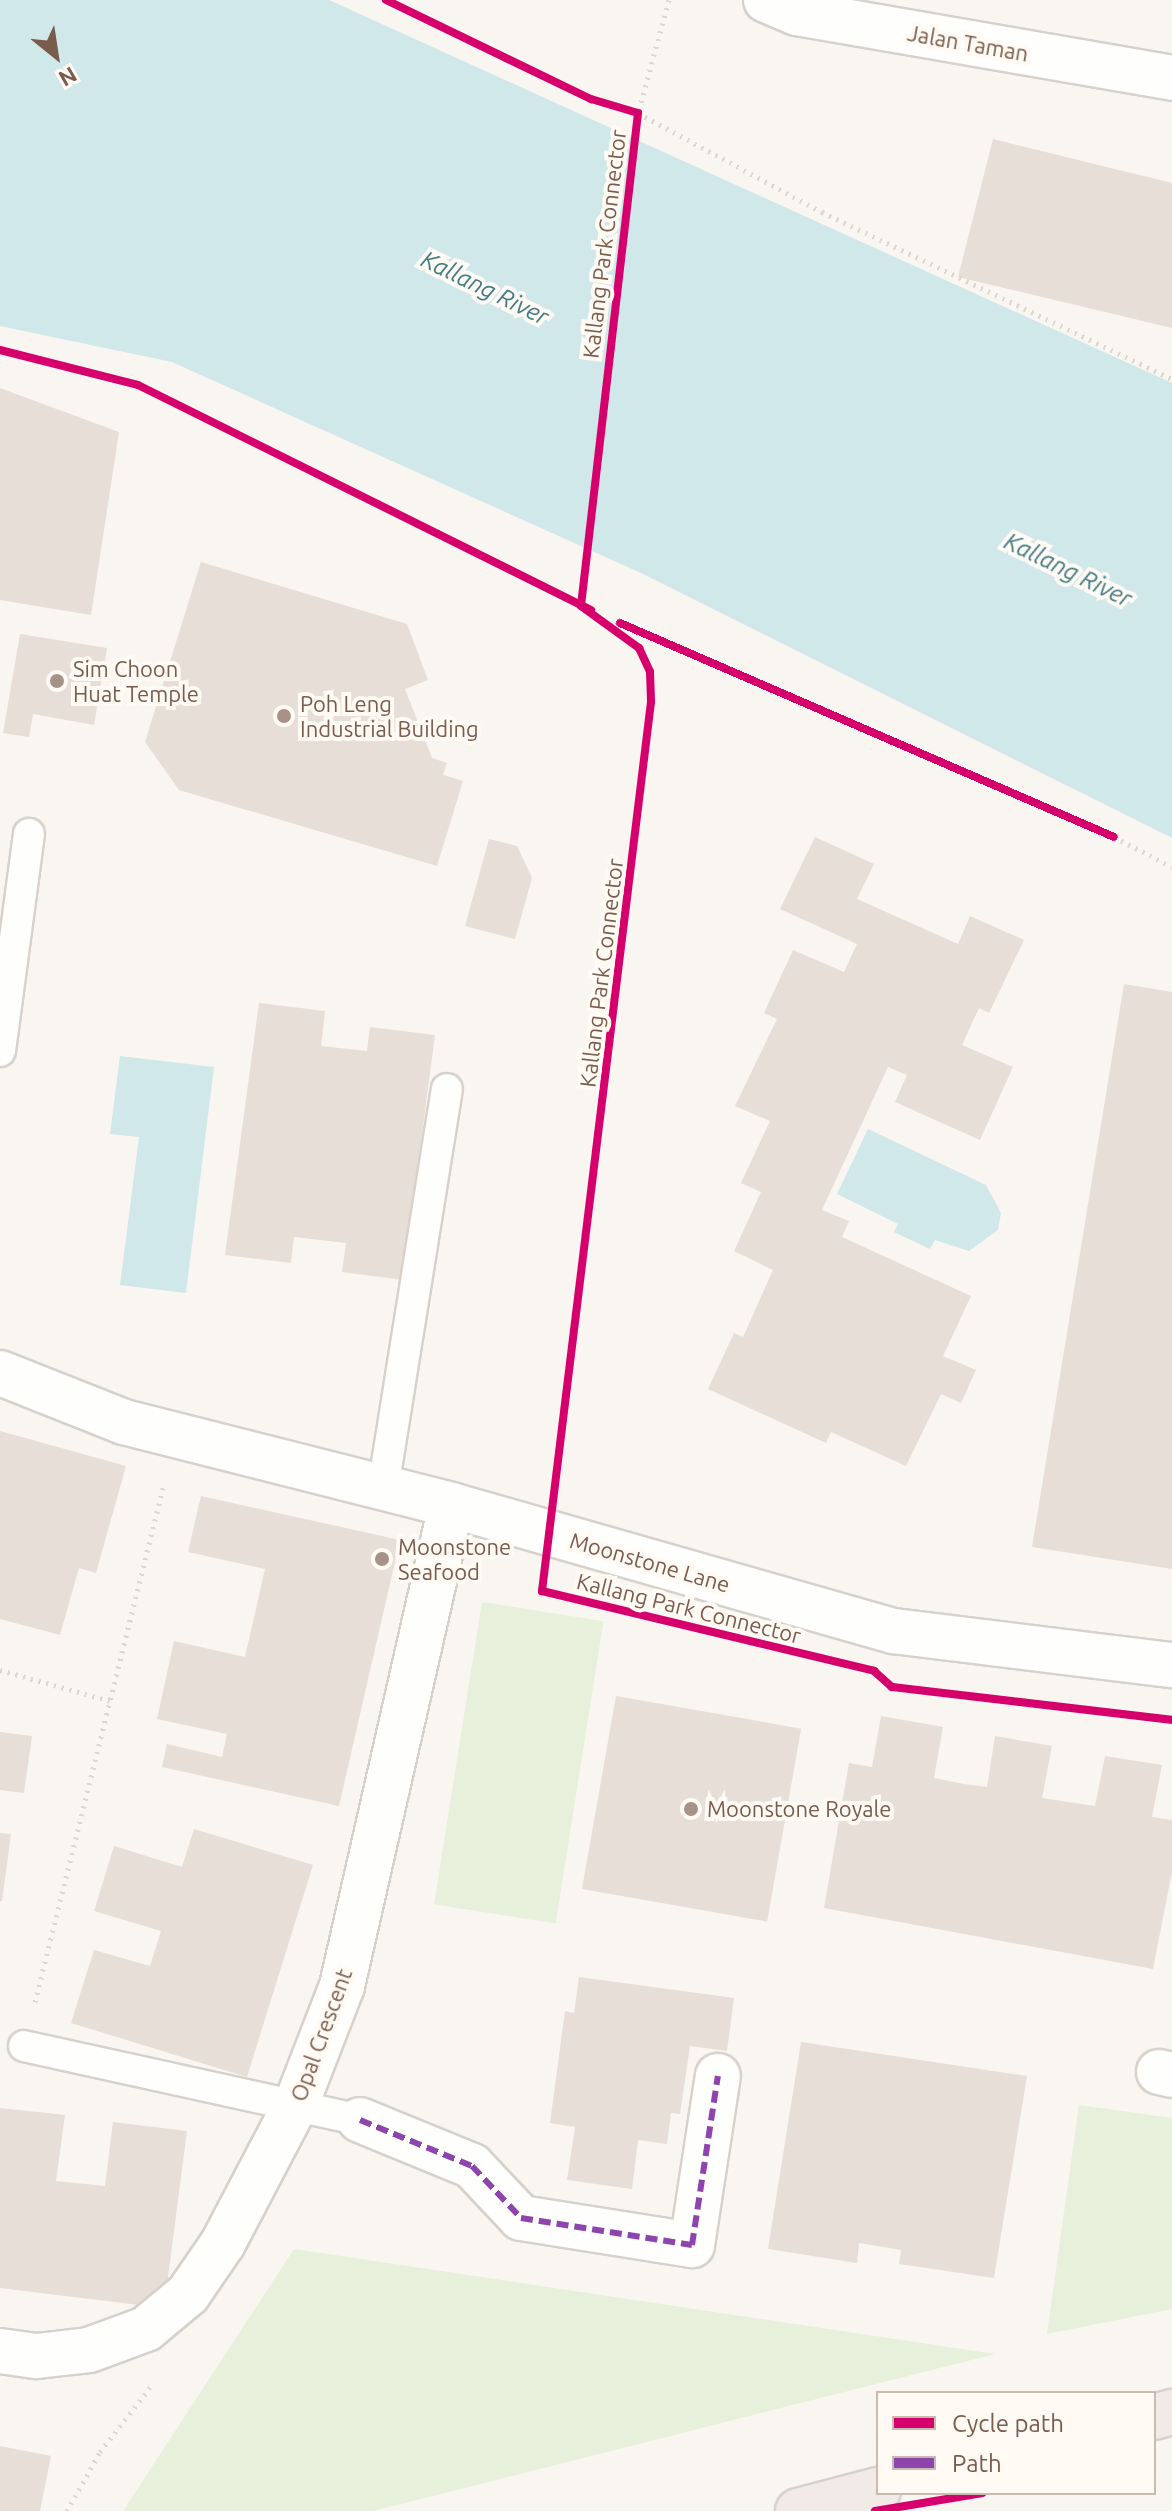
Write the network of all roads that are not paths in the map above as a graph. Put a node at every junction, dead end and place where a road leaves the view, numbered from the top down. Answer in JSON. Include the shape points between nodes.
{"nodes":[{"id":1,"x":766,"y":0,"type":"edge"},
{"id":2,"x":1172,"y":78,"type":"edge"},
{"id":3,"x":29,"y":834,"type":"dead end"},
{"id":4,"x":0,"y":1051,"type":"edge"},
{"id":5,"x":447,"y":1089,"type":"dead end"},
{"id":6,"x":0,"y":1373,"type":"edge"},
{"id":7,"x":383,"y":1488,"type":"junction"},
{"id":8,"x":451,"y":1505,"type":"junction"},
{"id":9,"x":1172,"y":1665,"type":"edge"},
{"id":10,"x":24,"y":2046,"type":"road end"},
{"id":11,"x":718,"y":2076,"type":"dead end"},
{"id":12,"x":297,"y":2102,"type":"junction"},
{"id":13,"x":360,"y":2120,"type":"joint"},
{"id":14,"x":0,"y":2351,"type":"edge"},
{"id":15,"x":876,"y":2491,"type":"edge"},
{"id":16,"x":798,"y":2511,"type":"edge"}],
"edges":[{"from":1,"to":2,"type":"street","name":"Jalan Taman","via":[[797,13]]},
{"from":3,"to":4,"type":"lane"},
{"from":5,"to":7,"type":"lane"},
{"from":6,"to":7,"type":"street","name":"Moonstone Lane","via":[[177,1436]]},
{"from":7,"to":8,"type":"street","name":"Moonstone Lane"},
{"from":8,"to":9,"type":"street","name":"Moonstone Lane","via":[[894,1631]]},
{"from":8,"to":12,"type":"street","name":"Opal Crescent","via":[[342,1986]]},
{"from":10,"to":12,"type":"lane"},
{"from":11,"to":13,"type":"street","via":[[692,2245],[521,2218],[472,2166]]},
{"from":12,"to":13,"type":"lane"},
{"from":12,"to":14,"type":"street","name":"Opal Crescent","via":[[201,2279],[170,2314],[89,2350],[37,2356]]},
{"from":15,"to":16,"type":"highway"}]}
